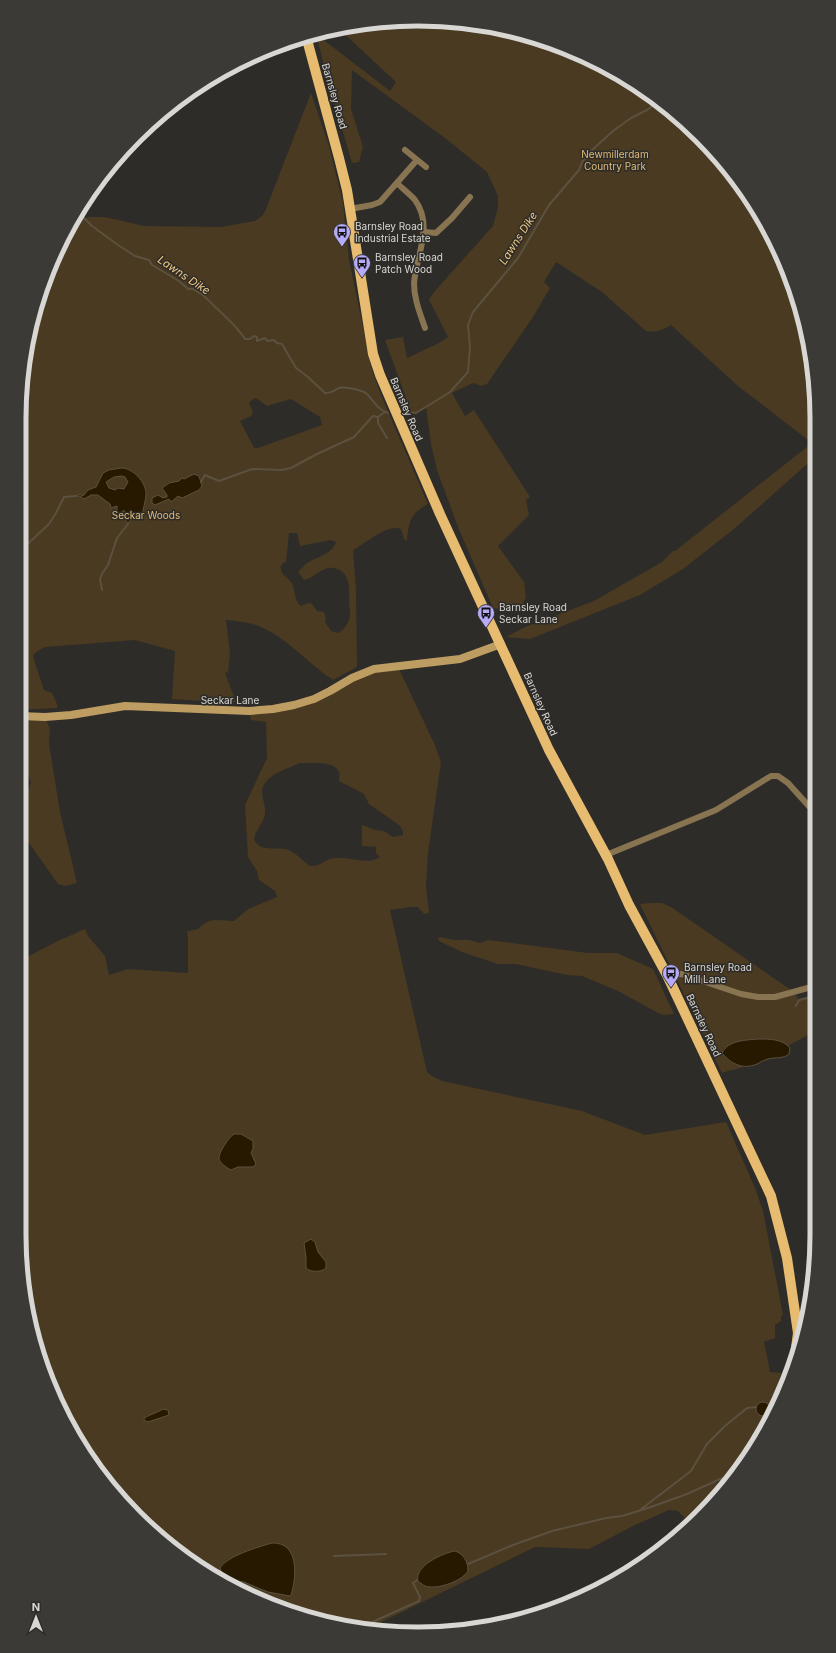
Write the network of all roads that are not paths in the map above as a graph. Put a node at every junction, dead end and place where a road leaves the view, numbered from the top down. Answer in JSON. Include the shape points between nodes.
{"nodes":[{"id":1,"x":308,"y":42,"type":"edge"},
{"id":2,"x":405,"y":150,"type":"dead end"},
{"id":3,"x":417,"y":160,"type":"junction"},
{"id":4,"x":426,"y":167,"type":"dead end"},
{"id":5,"x":397,"y":183,"type":"junction"},
{"id":6,"x":470,"y":197,"type":"dead end"},
{"id":7,"x":350,"y":209,"type":"junction"},
{"id":8,"x":424,"y":232,"type":"junction"},
{"id":9,"x":425,"y":328,"type":"dead end"},
{"id":10,"x":501,"y":644,"type":"junction"},
{"id":11,"x":26,"y":716,"type":"edge"},
{"id":12,"x":810,"y":808,"type":"edge"},
{"id":13,"x":606,"y":855,"type":"junction"},
{"id":14,"x":667,"y":975,"type":"junction"},
{"id":15,"x":810,"y":987,"type":"edge"},
{"id":16,"x":798,"y":1332,"type":"edge"}],
"edges":[{"from":1,"to":7,"type":"main road","name":"Barnsley Road"},
{"from":2,"to":3,"type":"street"},
{"from":3,"to":4,"type":"street"},
{"from":3,"to":5,"type":"street"},
{"from":5,"to":7,"type":"street","via":[[380,202]]},
{"from":5,"to":8,"type":"street","via":[[417,204]]},
{"from":6,"to":8,"type":"street","via":[[436,233]]},
{"from":7,"to":10,"type":"main road","name":"Barnsley Road","via":[[373,354],[380,375],[440,514]]},
{"from":8,"to":9,"type":"street","via":[[416,267],[414,292]]},
{"from":10,"to":11,"type":"street","name":"Seckar Lane","via":[[460,660],[374,669],[314,699],[273,709],[249,711],[124,706],[71,715]]},
{"from":10,"to":13,"type":"main road","name":"Barnsley Road","via":[[548,750]]},
{"from":12,"to":13,"type":"street","via":[[788,784],[778,776],[771,776],[716,810]]},
{"from":13,"to":14,"type":"main road","name":"Barnsley Road","via":[[629,905]]},
{"from":14,"to":15,"type":"street","via":[[682,974],[741,994],[758,997],[775,997]]},
{"from":14,"to":16,"type":"main road","name":"Barnsley Road","via":[[771,1196],[787,1258]]}]}
